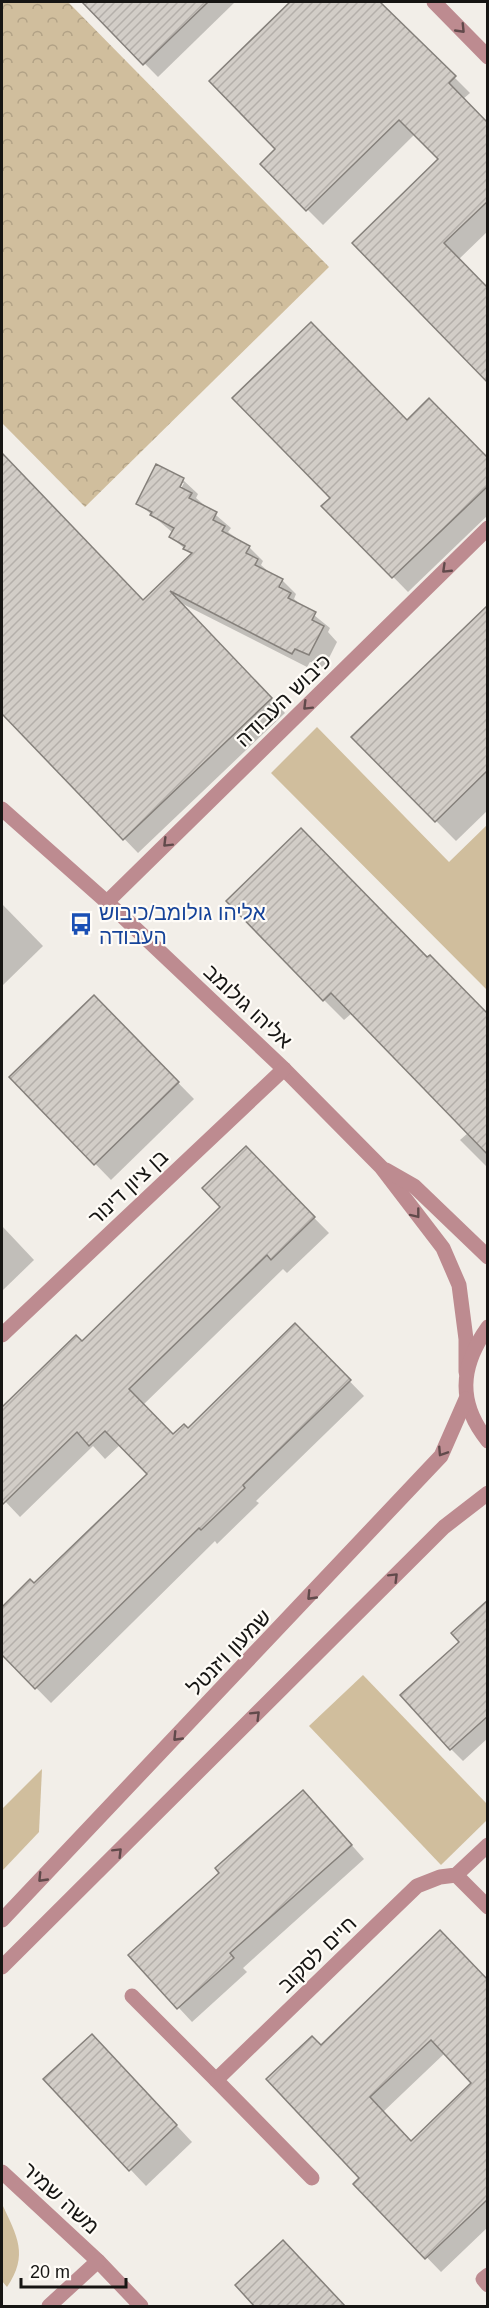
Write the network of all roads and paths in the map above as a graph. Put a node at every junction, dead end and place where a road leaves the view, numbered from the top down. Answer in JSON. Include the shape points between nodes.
{"nodes":[{"id":1,"x":434,"y":2,"type":"edge"},
{"id":2,"x":488,"y":57,"type":"edge"},
{"id":3,"x":488,"y":528,"type":"edge"},
{"id":4,"x":2,"y":809,"type":"edge"},
{"id":5,"x":107,"y":902,"type":"junction"},
{"id":6,"x":284,"y":1069,"type":"junction"},
{"id":7,"x":381,"y":1167,"type":"junction"},
{"id":8,"x":488,"y":1257,"type":"edge"},
{"id":9,"x":488,"y":1327,"type":"edge"},
{"id":10,"x":2,"y":1335,"type":"edge"},
{"id":11,"x":466,"y":1372,"type":"junction"},
{"id":12,"x":466,"y":1399,"type":"junction"},
{"id":13,"x":488,"y":1442,"type":"edge"},
{"id":14,"x":488,"y":1493,"type":"edge"},
{"id":15,"x":488,"y":1845,"type":"edge"},
{"id":16,"x":456,"y":1875,"type":"junction"},
{"id":17,"x":488,"y":1907,"type":"edge"},
{"id":18,"x":2,"y":1920,"type":"edge"},
{"id":19,"x":2,"y":1967,"type":"edge"},
{"id":20,"x":132,"y":1996,"type":"dead end"},
{"id":21,"x":216,"y":2080,"type":"junction"},
{"id":22,"x":2,"y":2172,"type":"edge"},
{"id":23,"x":312,"y":2178,"type":"dead end"},
{"id":24,"x":98,"y":2261,"type":"junction"},
{"id":25,"x":488,"y":2275,"type":"edge"},
{"id":26,"x":488,"y":2285,"type":"edge"},
{"id":27,"x":49,"y":2307,"type":"edge"},
{"id":28,"x":141,"y":2307,"type":"edge"}],
"edges":[{"from":1,"to":2,"type":"street","one_way":true},
{"from":3,"to":5,"type":"street","name":"כיבוש העבודה","one_way":true},
{"from":4,"to":5,"type":"street","name":"אליהו גולומב"},
{"from":5,"to":6,"type":"street","name":"אליהו גולומב"},
{"from":6,"to":7,"type":"street","name":"אליהו גולומב"},
{"from":6,"to":10,"type":"street","name":"בן ציון דינור"},
{"from":7,"to":8,"type":"street","name":"אליהו גולומב","via":[[414,1186]]},
{"from":7,"to":11,"type":"street","name":"אליהו גולומב","one_way":true,"via":[[443,1248],[459,1285]]},
{"from":9,"to":11,"type":"street","via":[[474,1346]]},
{"from":11,"to":12,"type":"street","name":"אליהו גולומב"},
{"from":12,"to":13,"type":"street","via":[[474,1425]]},
{"from":12,"to":18,"type":"street","name":"שמעון ויזנטל","one_way":true,"via":[[441,1456]]},
{"from":19,"to":14,"type":"street","one_way":true,"via":[[444,1527]]},
{"from":15,"to":16,"type":"street","name":"חיים לסקוב"},
{"from":16,"to":17,"type":"street"},
{"from":16,"to":21,"type":"street","name":"חיים לסקוב","via":[[417,1886]]},
{"from":20,"to":21,"type":"street"},
{"from":21,"to":23,"type":"street"},
{"from":22,"to":24,"type":"street","name":"משה שמיר"},
{"from":24,"to":27,"type":"street"},
{"from":24,"to":28,"type":"street","name":"משה שמיר"},
{"from":25,"to":26,"type":"street","via":[[483,2279]]}]}
